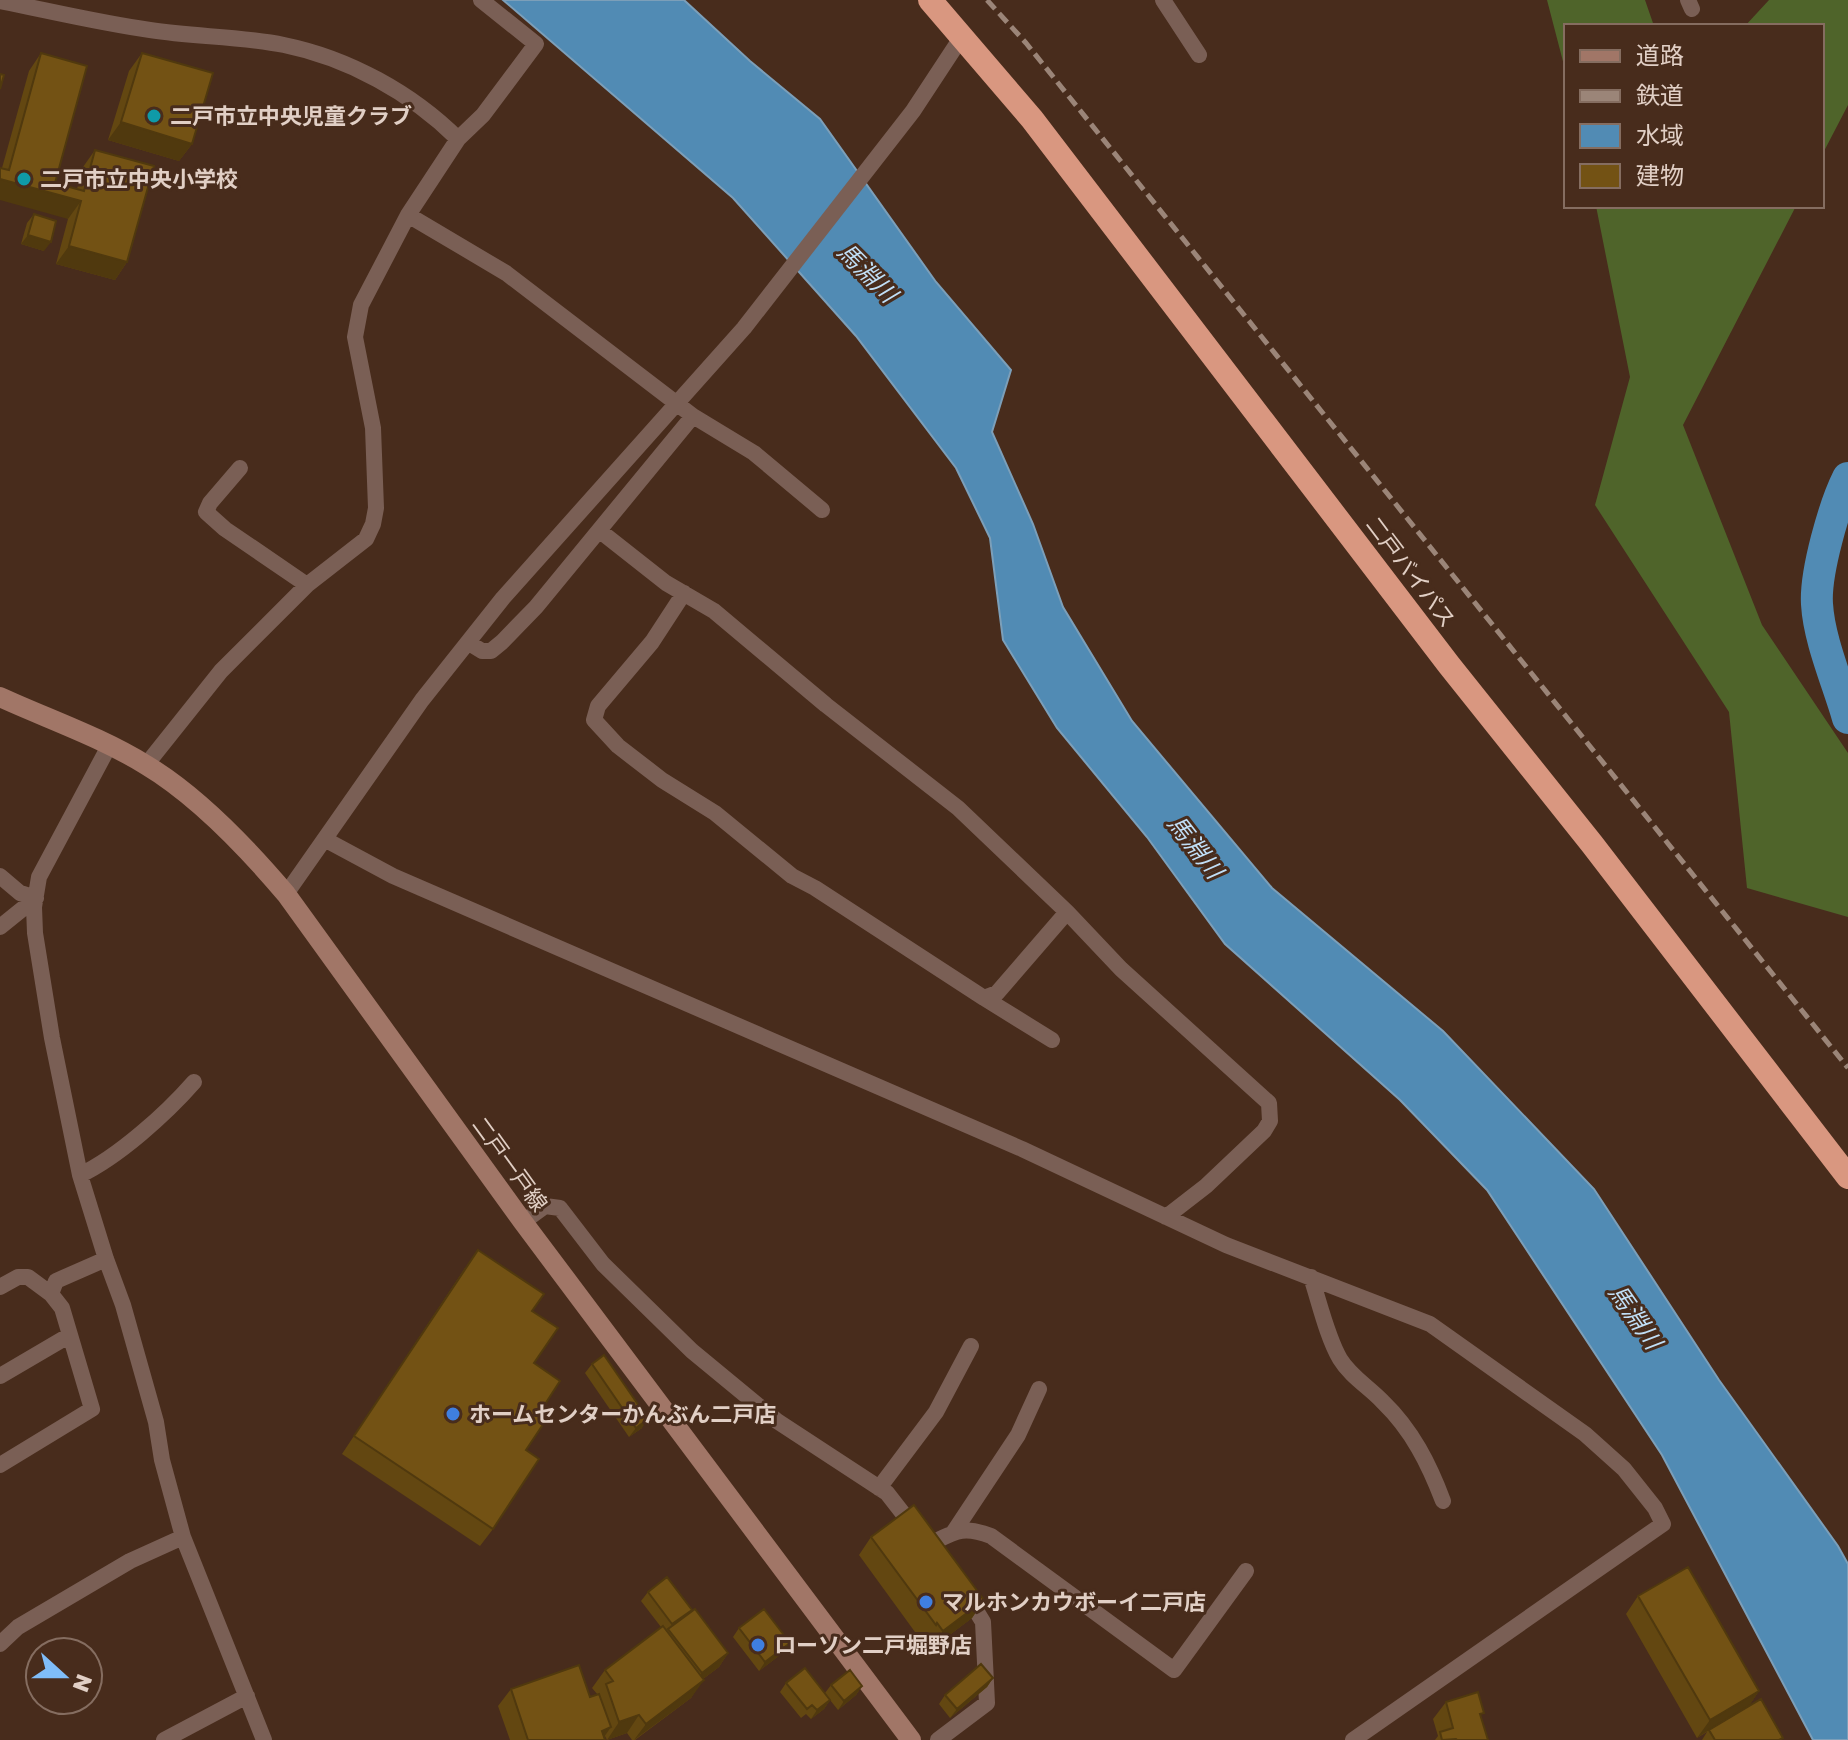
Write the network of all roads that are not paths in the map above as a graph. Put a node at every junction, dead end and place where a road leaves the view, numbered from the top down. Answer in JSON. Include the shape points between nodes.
{"nodes":[{"id":1,"x":481,"y":0,"type":"edge"},
{"id":2,"x":930,"y":0,"type":"edge"},
{"id":3,"x":1163,"y":0,"type":"edge"},
{"id":4,"x":0,"y":1,"type":"edge"},
{"id":5,"x":961,"y":38,"type":"junction"},
{"id":6,"x":1199,"y":55,"type":"dead end"},
{"id":7,"x":458,"y":139,"type":"junction"},
{"id":8,"x":408,"y":215,"type":"junction"},
{"id":9,"x":693,"y":416,"type":"junction"},
{"id":10,"x":240,"y":468,"type":"dead end"},
{"id":11,"x":822,"y":510,"type":"dead end"},
{"id":12,"x":600,"y":531,"type":"junction"},
{"id":13,"x":307,"y":585,"type":"junction"},
{"id":14,"x":684,"y":593,"type":"junction"},
{"id":15,"x":469,"y":643,"type":"junction"},
{"id":16,"x":0,"y":697,"type":"edge"},
{"id":17,"x":109,"y":746,"type":"junction"},
{"id":18,"x":146,"y":765,"type":"junction"},
{"id":19,"x":326,"y":840,"type":"junction"},
{"id":20,"x":0,"y":876,"type":"edge"},
{"id":21,"x":286,"y":894,"type":"junction"},
{"id":22,"x":36,"y":898,"type":"junction"},
{"id":23,"x":1067,"y":912,"type":"junction"},
{"id":24,"x":0,"y":927,"type":"edge"},
{"id":25,"x":984,"y":998,"type":"junction"},
{"id":26,"x":1052,"y":1040,"type":"dead end"},
{"id":27,"x":194,"y":1082,"type":"dead end"},
{"id":28,"x":80,"y":1175,"type":"junction"},
{"id":29,"x":1848,"y":1177,"type":"edge"},
{"id":30,"x":1166,"y":1217,"type":"junction"},
{"id":31,"x":523,"y":1222,"type":"junction"},
{"id":32,"x":106,"y":1259,"type":"junction"},
{"id":33,"x":1311,"y":1277,"type":"junction"},
{"id":34,"x":0,"y":1287,"type":"edge"},
{"id":35,"x":51,"y":1294,"type":"junction"},
{"id":36,"x":70,"y":1335,"type":"junction"},
{"id":37,"x":971,"y":1346,"type":"dead end"},
{"id":38,"x":0,"y":1376,"type":"edge"},
{"id":39,"x":1039,"y":1389,"type":"dead end"},
{"id":40,"x":0,"y":1465,"type":"edge"},
{"id":41,"x":879,"y":1488,"type":"junction"},
{"id":42,"x":1443,"y":1501,"type":"dead end"},
{"id":43,"x":953,"y":1533,"type":"junction"},
{"id":44,"x":183,"y":1537,"type":"junction"},
{"id":45,"x":1246,"y":1571,"type":"dead end"},
{"id":46,"x":953,"y":1578,"type":"edge"},
{"id":47,"x":0,"y":1644,"type":"edge"},
{"id":48,"x":247,"y":1696,"type":"junction"},
{"id":49,"x":164,"y":1740,"type":"edge"},
{"id":50,"x":264,"y":1740,"type":"edge"},
{"id":51,"x":911,"y":1740,"type":"edge"},
{"id":52,"x":938,"y":1740,"type":"edge"},
{"id":53,"x":1353,"y":1740,"type":"edge"}],
"edges":[{"from":1,"to":7,"type":"street","via":[[536,44],[483,115]]},
{"from":2,"to":5,"type":"highway","name":"二戸バイパス"},
{"from":3,"to":6,"type":"street"},
{"from":4,"to":7,"type":"street","via":[[152,30],[282,44],[327,56],[437,117]]},
{"from":5,"to":15,"type":"street","via":[[913,111],[744,328]]},
{"from":5,"to":29,"type":"highway","name":"二戸バイパス","via":[[1032,119]]},
{"from":7,"to":8,"type":"street"},
{"from":8,"to":9,"type":"street","via":[[506,273]]},
{"from":8,"to":13,"type":"street","via":[[361,305],[355,337],[373,428],[373,524],[366,539]]},
{"from":9,"to":11,"type":"street","via":[[754,453]]},
{"from":9,"to":12,"type":"street"},
{"from":10,"to":13,"type":"street","via":[[206,512]]},
{"from":12,"to":14,"type":"street"},
{"from":12,"to":15,"type":"street","via":[[502,642],[491,651]]},
{"from":13,"to":18,"type":"street","via":[[221,671]]},
{"from":14,"to":23,"type":"street","via":[[714,611],[958,808]]},
{"from":14,"to":25,"type":"street","via":[[652,642],[598,706],[594,720],[618,746],[715,813],[792,876]]},
{"from":15,"to":19,"type":"street","via":[[422,700]]},
{"from":16,"to":17,"type":"main road","name":"二戸一戸線"},
{"from":17,"to":18,"type":"main road","name":"二戸一戸線"},
{"from":17,"to":22,"type":"street","via":[[39,877]]},
{"from":18,"to":21,"type":"main road","name":"二戸一戸線","via":[[205,810]]},
{"from":19,"to":21,"type":"street"},
{"from":19,"to":30,"type":"street","via":[[393,876],[1008,1142]]},
{"from":20,"to":22,"type":"street","via":[[20,893]]},
{"from":21,"to":31,"type":"main road","name":"二戸一戸線"},
{"from":22,"to":24,"type":"street"},
{"from":22,"to":28,"type":"street","via":[[52,1038]]},
{"from":23,"to":25,"type":"street","via":[[997,993]]},
{"from":23,"to":30,"type":"street","via":[[1121,969],[1269,1103],[1270,1121],[1264,1131]]},
{"from":25,"to":26,"type":"street"},
{"from":27,"to":28,"type":"street","via":[[98,1167]]},
{"from":28,"to":32,"type":"street"},
{"from":30,"to":33,"type":"street"},
{"from":31,"to":41,"type":"street","via":[[545,1206],[560,1208],[603,1264],[692,1351],[777,1421]]},
{"from":31,"to":51,"type":"main road","name":"二戸一戸線"},
{"from":32,"to":35,"type":"street","via":[[56,1281]]},
{"from":32,"to":44,"type":"street","via":[[156,1422]]},
{"from":33,"to":42,"type":"street","via":[[1338,1357],[1405,1425],[1432,1470]]},
{"from":33,"to":53,"type":"street","via":[[1430,1324],[1530,1394],[1624,1469],[1663,1524]]},
{"from":34,"to":35,"type":"street","via":[[28,1277]]},
{"from":35,"to":36,"type":"street","via":[[62,1308]]},
{"from":36,"to":38,"type":"street"},
{"from":36,"to":40,"type":"street","via":[[92,1409]]},
{"from":37,"to":41,"type":"street","via":[[936,1412]]},
{"from":39,"to":43,"type":"street","via":[[1018,1435]]},
{"from":41,"to":43,"type":"street","via":[[932,1550]]},
{"from":43,"to":45,"type":"street","via":[[972,1529],[991,1536],[1174,1670]]},
{"from":44,"to":47,"type":"street","via":[[130,1561],[18,1627]]},
{"from":44,"to":48,"type":"street"},
{"from":46,"to":52,"type":"street","via":[[983,1622],[987,1703]]},
{"from":48,"to":49,"type":"street"},
{"from":48,"to":50,"type":"street"}]}
